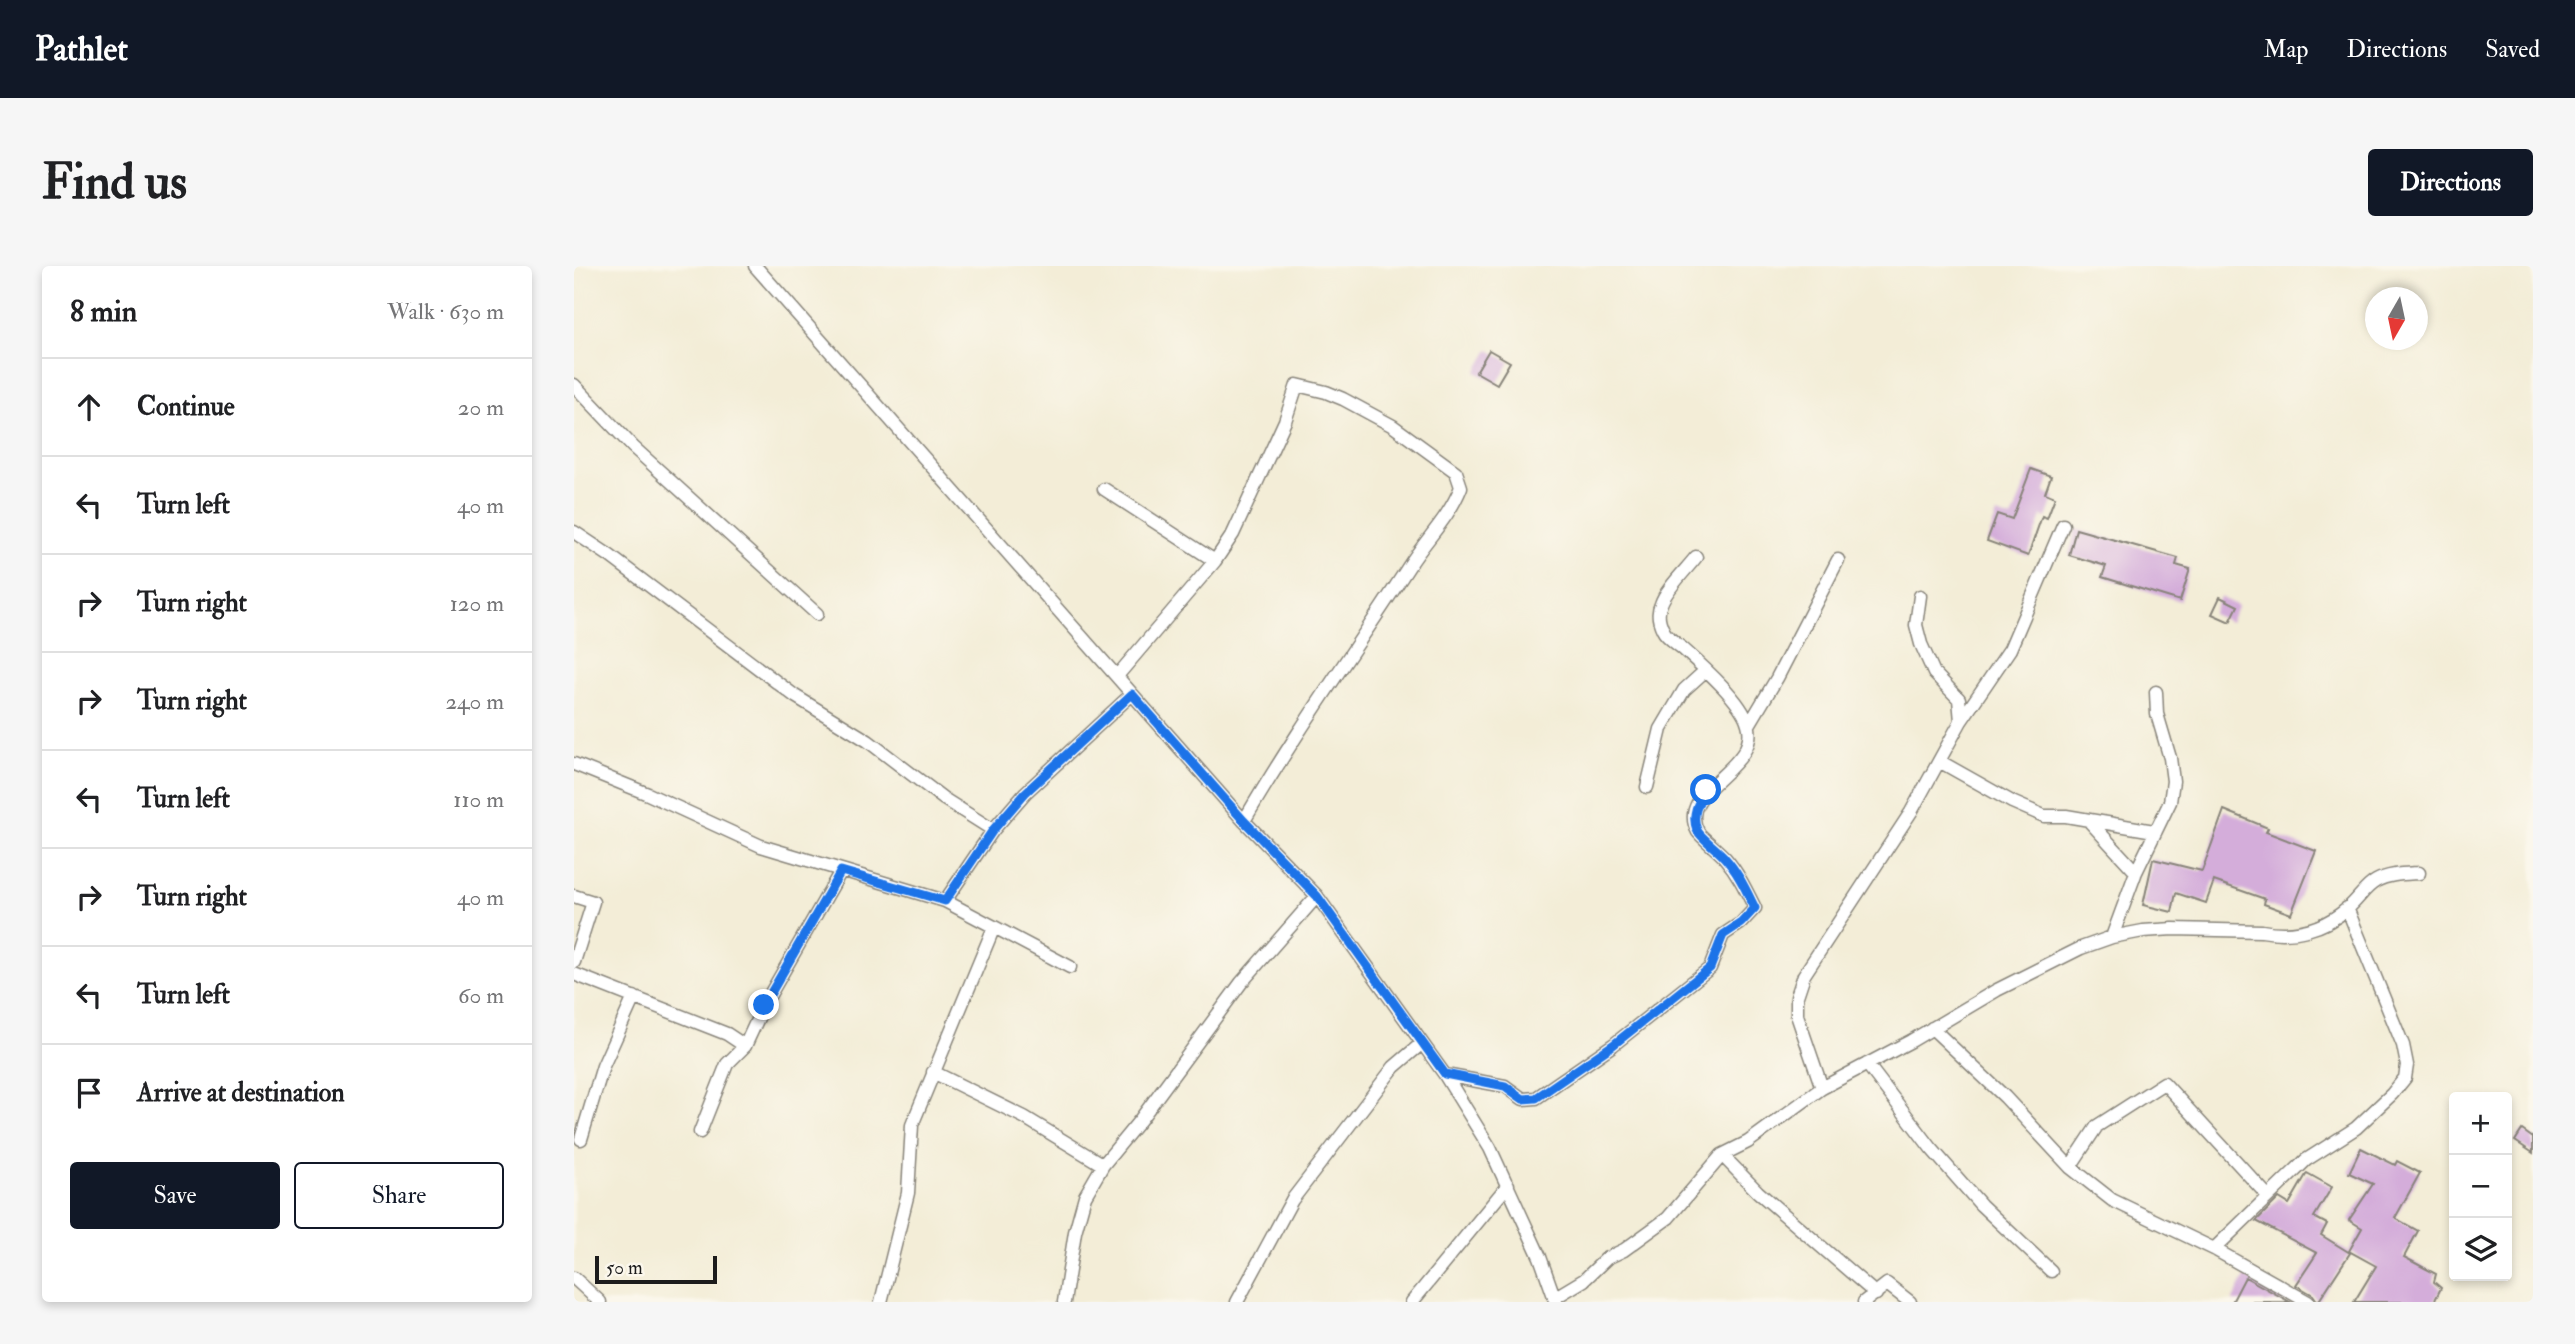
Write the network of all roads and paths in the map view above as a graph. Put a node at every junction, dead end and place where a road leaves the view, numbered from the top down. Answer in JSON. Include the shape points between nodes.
{"nodes":[{"id":1,"x":755,"y":266,"type":"edge"},
{"id":2,"x":574,"y":385,"type":"edge"},
{"id":3,"x":1104,"y":489,"type":"dead end"},
{"id":4,"x":2063,"y":525,"type":"dead end"},
{"id":5,"x":574,"y":532,"type":"edge"},
{"id":6,"x":1696,"y":557,"type":"dead end"},
{"id":7,"x":1838,"y":560,"type":"dead end"},
{"id":8,"x":1215,"y":561,"type":"junction"},
{"id":9,"x":1920,"y":596,"type":"dead end"},
{"id":10,"x":817,"y":614,"type":"dead end"},
{"id":11,"x":1706,"y":670,"type":"junction"},
{"id":12,"x":1117,"y":676,"type":"junction"},
{"id":13,"x":2156,"y":692,"type":"dead end"},
{"id":14,"x":1132,"y":694,"type":"junction"},
{"id":15,"x":1961,"y":721,"type":"junction"},
{"id":16,"x":1749,"y":725,"type":"junction"},
{"id":17,"x":1939,"y":761,"type":"junction"},
{"id":18,"x":574,"y":764,"type":"edge"},
{"id":19,"x":1647,"y":787,"type":"dead end"},
{"id":20,"x":1244,"y":821,"type":"junction"},
{"id":21,"x":2090,"y":822,"type":"junction"},
{"id":22,"x":993,"y":830,"type":"junction"},
{"id":23,"x":2154,"y":831,"type":"junction"},
{"id":24,"x":841,"y":871,"type":"junction"},
{"id":25,"x":2136,"y":872,"type":"junction"},
{"id":26,"x":2419,"y":873,"type":"dead end"},
{"id":27,"x":574,"y":896,"type":"edge"},
{"id":28,"x":1317,"y":896,"type":"junction"},
{"id":29,"x":945,"y":901,"type":"junction"},
{"id":30,"x":2347,"y":908,"type":"junction"},
{"id":31,"x":994,"y":927,"type":"junction"},
{"id":32,"x":2112,"y":937,"type":"junction"},
{"id":33,"x":574,"y":962,"type":"edge"},
{"id":34,"x":1070,"y":967,"type":"dead end"},
{"id":35,"x":574,"y":974,"type":"edge"},
{"id":36,"x":634,"y":997,"type":"junction"},
{"id":37,"x":1932,"y":1028,"type":"junction"},
{"id":38,"x":1421,"y":1044,"type":"junction"},
{"id":39,"x":745,"y":1046,"type":"junction"},
{"id":40,"x":1867,"y":1064,"type":"junction"},
{"id":41,"x":933,"y":1072,"type":"junction"},
{"id":42,"x":1445,"y":1074,"type":"junction"},
{"id":43,"x":1822,"y":1088,"type":"junction"},
{"id":44,"x":700,"y":1132,"type":"dead end"},
{"id":45,"x":581,"y":1139,"type":"dead end"},
{"id":46,"x":1722,"y":1155,"type":"junction"},
{"id":47,"x":1102,"y":1165,"type":"junction"},
{"id":48,"x":2070,"y":1167,"type":"junction"},
{"id":49,"x":1508,"y":1185,"type":"junction"},
{"id":50,"x":2267,"y":1195,"type":"junction"},
{"id":51,"x":2214,"y":1249,"type":"junction"},
{"id":52,"x":2051,"y":1271,"type":"dead end"},
{"id":53,"x":574,"y":1278,"type":"edge"},
{"id":54,"x":1876,"y":1294,"type":"junction"},
{"id":55,"x":1555,"y":1300,"type":"edge"},
{"id":56,"x":600,"y":1302,"type":"edge"},
{"id":57,"x":881,"y":1302,"type":"edge"},
{"id":58,"x":1064,"y":1302,"type":"edge"},
{"id":59,"x":1237,"y":1302,"type":"edge"},
{"id":60,"x":1412,"y":1302,"type":"edge"},
{"id":61,"x":1864,"y":1302,"type":"edge"},
{"id":62,"x":1910,"y":1302,"type":"edge"},
{"id":63,"x":2308,"y":1302,"type":"edge"}],
"edges":[{"from":1,"to":12,"type":"street"},
{"from":2,"to":10,"type":"street","via":[[634,447]]},
{"from":3,"to":8,"type":"street"},
{"from":4,"to":15,"type":"street","via":[[2010,649]]},
{"from":5,"to":22,"type":"street","via":[[795,696],[868,741]]},
{"from":6,"to":11,"type":"street","via":[[1661,603],[1658,615],[1663,632]]},
{"from":7,"to":16,"type":"street"},
{"from":8,"to":12,"type":"street"},
{"from":8,"to":20,"type":"street","via":[[1261,474],[1297,385],[1334,395],[1393,426],[1456,472],[1461,487],[1454,504],[1283,754]]},
{"from":9,"to":15,"type":"street","via":[[1916,625],[1921,645],[1934,673],[1959,699]]},
{"from":11,"to":16,"type":"street","via":[[1733,697]]},
{"from":11,"to":19,"type":"street","via":[[1684,690],[1661,729]]},
{"from":12,"to":14,"type":"street"},
{"from":13,"to":23,"type":"street","via":[[2173,781],[2170,802]]},
{"from":14,"to":20,"type":"street"},
{"from":14,"to":22,"type":"street","via":[[1025,793]]},
{"from":15,"to":17,"type":"street"},
{"from":16,"to":42,"type":"street","via":[[1741,758],[1697,803],[1698,833],[1726,859],[1755,908],[1723,935],[1710,968],[1613,1045],[1536,1098],[1523,1099],[1505,1086]]},
{"from":17,"to":21,"type":"street","via":[[2031,811]]},
{"from":17,"to":43,"type":"street","via":[[1911,812],[1804,975],[1797,1015]]},
{"from":18,"to":24,"type":"street","via":[[761,846]]},
{"from":20,"to":28,"type":"street"},
{"from":21,"to":23,"type":"street"},
{"from":21,"to":25,"type":"street"},
{"from":22,"to":29,"type":"street"},
{"from":23,"to":25,"type":"street"},
{"from":24,"to":29,"type":"street"},
{"from":24,"to":39,"type":"street"},
{"from":25,"to":32,"type":"street"},
{"from":26,"to":30,"type":"street","via":[[2375,881]]},
{"from":27,"to":33,"type":"street","via":[[593,902]]},
{"from":28,"to":38,"type":"street"},
{"from":28,"to":47,"type":"street","via":[[1241,984]]},
{"from":29,"to":31,"type":"street"},
{"from":30,"to":32,"type":"street","via":[[2302,933],[2173,929]]},
{"from":30,"to":50,"type":"street","via":[[2403,1045],[2404,1078],[2356,1128],[2306,1160]]},
{"from":31,"to":34,"type":"street"},
{"from":31,"to":41,"type":"street"},
{"from":32,"to":37,"type":"street","via":[[1997,990]]},
{"from":35,"to":36,"type":"street"},
{"from":36,"to":39,"type":"street","via":[[727,1034]]},
{"from":36,"to":45,"type":"street","via":[[603,1066]]},
{"from":37,"to":40,"type":"street"},
{"from":37,"to":48,"type":"street"},
{"from":38,"to":42,"type":"street"},
{"from":38,"to":59,"type":"street","via":[[1394,1067],[1292,1200]]},
{"from":39,"to":44,"type":"street","via":[[727,1064]]},
{"from":40,"to":43,"type":"street"},
{"from":40,"to":52,"type":"street","via":[[1981,1205]]},
{"from":41,"to":47,"type":"street","via":[[1024,1117]]},
{"from":41,"to":57,"type":"street","via":[[912,1125],[908,1193]]},
{"from":42,"to":49,"type":"street"},
{"from":43,"to":46,"type":"street","via":[[1748,1142]]},
{"from":46,"to":54,"type":"street"},
{"from":46,"to":55,"type":"street","via":[[1668,1218]]},
{"from":47,"to":58,"type":"street","via":[[1085,1196],[1075,1232]]},
{"from":48,"to":50,"type":"street","via":[[2097,1126],[2164,1083]]},
{"from":48,"to":51,"type":"street","via":[[2112,1200]]},
{"from":49,"to":55,"type":"street"},
{"from":49,"to":60,"type":"street"},
{"from":50,"to":51,"type":"street"},
{"from":51,"to":63,"type":"street"},
{"from":53,"to":56,"type":"street"},
{"from":54,"to":61,"type":"street"},
{"from":54,"to":62,"type":"street","via":[[1887,1284]]}]}
